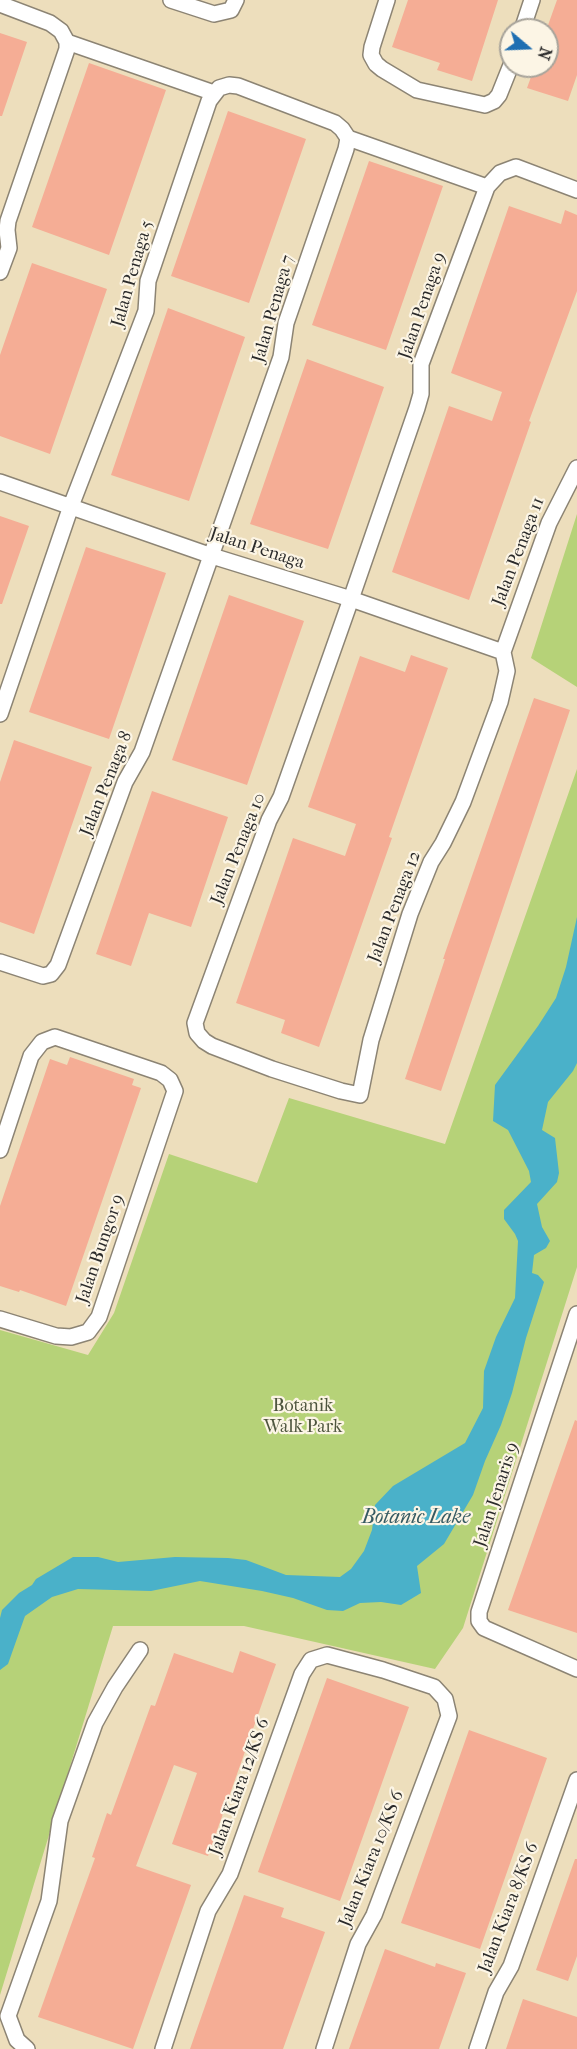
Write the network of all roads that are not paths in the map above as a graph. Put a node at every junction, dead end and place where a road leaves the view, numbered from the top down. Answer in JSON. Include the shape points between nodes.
{"nodes":[{"id":1,"x":171,"y":0,"type":"edge"},
{"id":2,"x":236,"y":0,"type":"edge"},
{"id":3,"x":387,"y":0,"type":"edge"},
{"id":4,"x":532,"y":0,"type":"edge"},
{"id":5,"x":0,"y":4,"type":"edge"},
{"id":6,"x":526,"y":18,"type":"edge"},
{"id":7,"x":67,"y":42,"type":"junction"},
{"id":8,"x":506,"y":78,"type":"edge"},
{"id":9,"x":214,"y":93,"type":"junction"},
{"id":10,"x":348,"y":138,"type":"junction"},
{"id":11,"x":487,"y":187,"type":"junction"},
{"id":12,"x":574,"y":189,"type":"edge"},
{"id":13,"x":0,"y":272,"type":"edge"},
{"id":14,"x":577,"y":468,"type":"edge"},
{"id":15,"x":0,"y":482,"type":"edge"},
{"id":16,"x":71,"y":506,"type":"junction"},
{"id":17,"x":212,"y":556,"type":"junction"},
{"id":18,"x":351,"y":599,"type":"junction"},
{"id":19,"x":503,"y":652,"type":"junction"},
{"id":20,"x":0,"y":714,"type":"edge"},
{"id":21,"x":0,"y":962,"type":"edge"},
{"id":22,"x":272,"y":1069,"type":"joint"},
{"id":23,"x":0,"y":1150,"type":"edge"},
{"id":24,"x":577,"y":1314,"type":"edge"},
{"id":25,"x":0,"y":1320,"type":"edge"},
{"id":26,"x":140,"y":1650,"type":"dead end"},
{"id":27,"x":577,"y":1670,"type":"edge"},
{"id":28,"x":434,"y":1687,"type":"joint"},
{"id":29,"x":577,"y":1780,"type":"edge"},
{"id":30,"x":27,"y":2049,"type":"edge"},
{"id":31,"x":163,"y":2049,"type":"edge"},
{"id":32,"x":324,"y":2049,"type":"edge"},
{"id":33,"x":477,"y":2049,"type":"edge"}],
"edges":[{"from":1,"to":2,"type":"street","via":[[214,14],[231,10]]},
{"from":3,"to":8,"type":"street","via":[[371,54],[382,69],[417,90],[485,105],[499,95]]},
{"from":4,"to":6,"type":"street"},
{"from":5,"to":7,"type":"street","via":[[50,23]]},
{"from":7,"to":9,"type":"street"},
{"from":7,"to":13,"type":"street","via":[[8,221],[9,248]]},
{"from":9,"to":10,"type":"street","via":[[224,86],[238,86],[335,123]]},
{"from":9,"to":16,"type":"street","name":"Jalan Penaga 5","via":[[148,281],[146,311]]},
{"from":10,"to":11,"type":"street"},
{"from":10,"to":17,"type":"street","name":"Jalan Penaga 7","via":[[286,323],[281,357]]},
{"from":11,"to":12,"type":"street","via":[[500,173],[516,167]]},
{"from":11,"to":18,"type":"street","name":"Jalan Penaga 9","via":[[421,364],[417,408]]},
{"from":14,"to":19,"type":"street","name":"Jalan Penaga 11","via":[[549,523]]},
{"from":15,"to":16,"type":"street","name":"Jalan Penaga"},
{"from":16,"to":17,"type":"street","name":"Jalan Penaga"},
{"from":16,"to":20,"type":"street","name":"Jalan Penaga 5"},
{"from":17,"to":18,"type":"street","name":"Jalan Penaga"},
{"from":17,"to":21,"type":"street","name":"Jalan Penaga 8","via":[[142,752],[125,782],[58,965],[51,974],[43,976]]},
{"from":18,"to":19,"type":"street","name":"Jalan Penaga"},
{"from":18,"to":22,"type":"street","name":"Jalan Penaga 10","via":[[195,1023],[196,1034],[212,1046]]},
{"from":19,"to":22,"type":"street","name":"Jalan Penaga 12","via":[[507,671],[500,702],[463,802],[431,862],[410,914],[371,1040],[360,1095]]},
{"from":23,"to":25,"type":"street","name":"Jalan Bungor 9","via":[[31,1056],[42,1042],[55,1037],[161,1073],[175,1091],[99,1317],[88,1332],[56,1336]]},
{"from":24,"to":27,"type":"street","name":"Jalan Jenaris 9","via":[[479,1612],[484,1628]]},
{"from":26,"to":30,"type":"street","via":[[95,1724],[60,1821],[49,1901],[8,2016],[16,2040]]},
{"from":28,"to":31,"type":"street","name":"Jalan Kiara 12/KS 6","via":[[327,1655],[311,1660],[302,1674],[230,1874],[208,1911]]},
{"from":28,"to":32,"type":"street","name":"Jalan Kiara 10/KS 6","via":[[445,1700],[449,1716],[374,1915],[358,1944]]},
{"from":29,"to":33,"type":"street","name":"Jalan Kiara 8/KS 6"}]}
